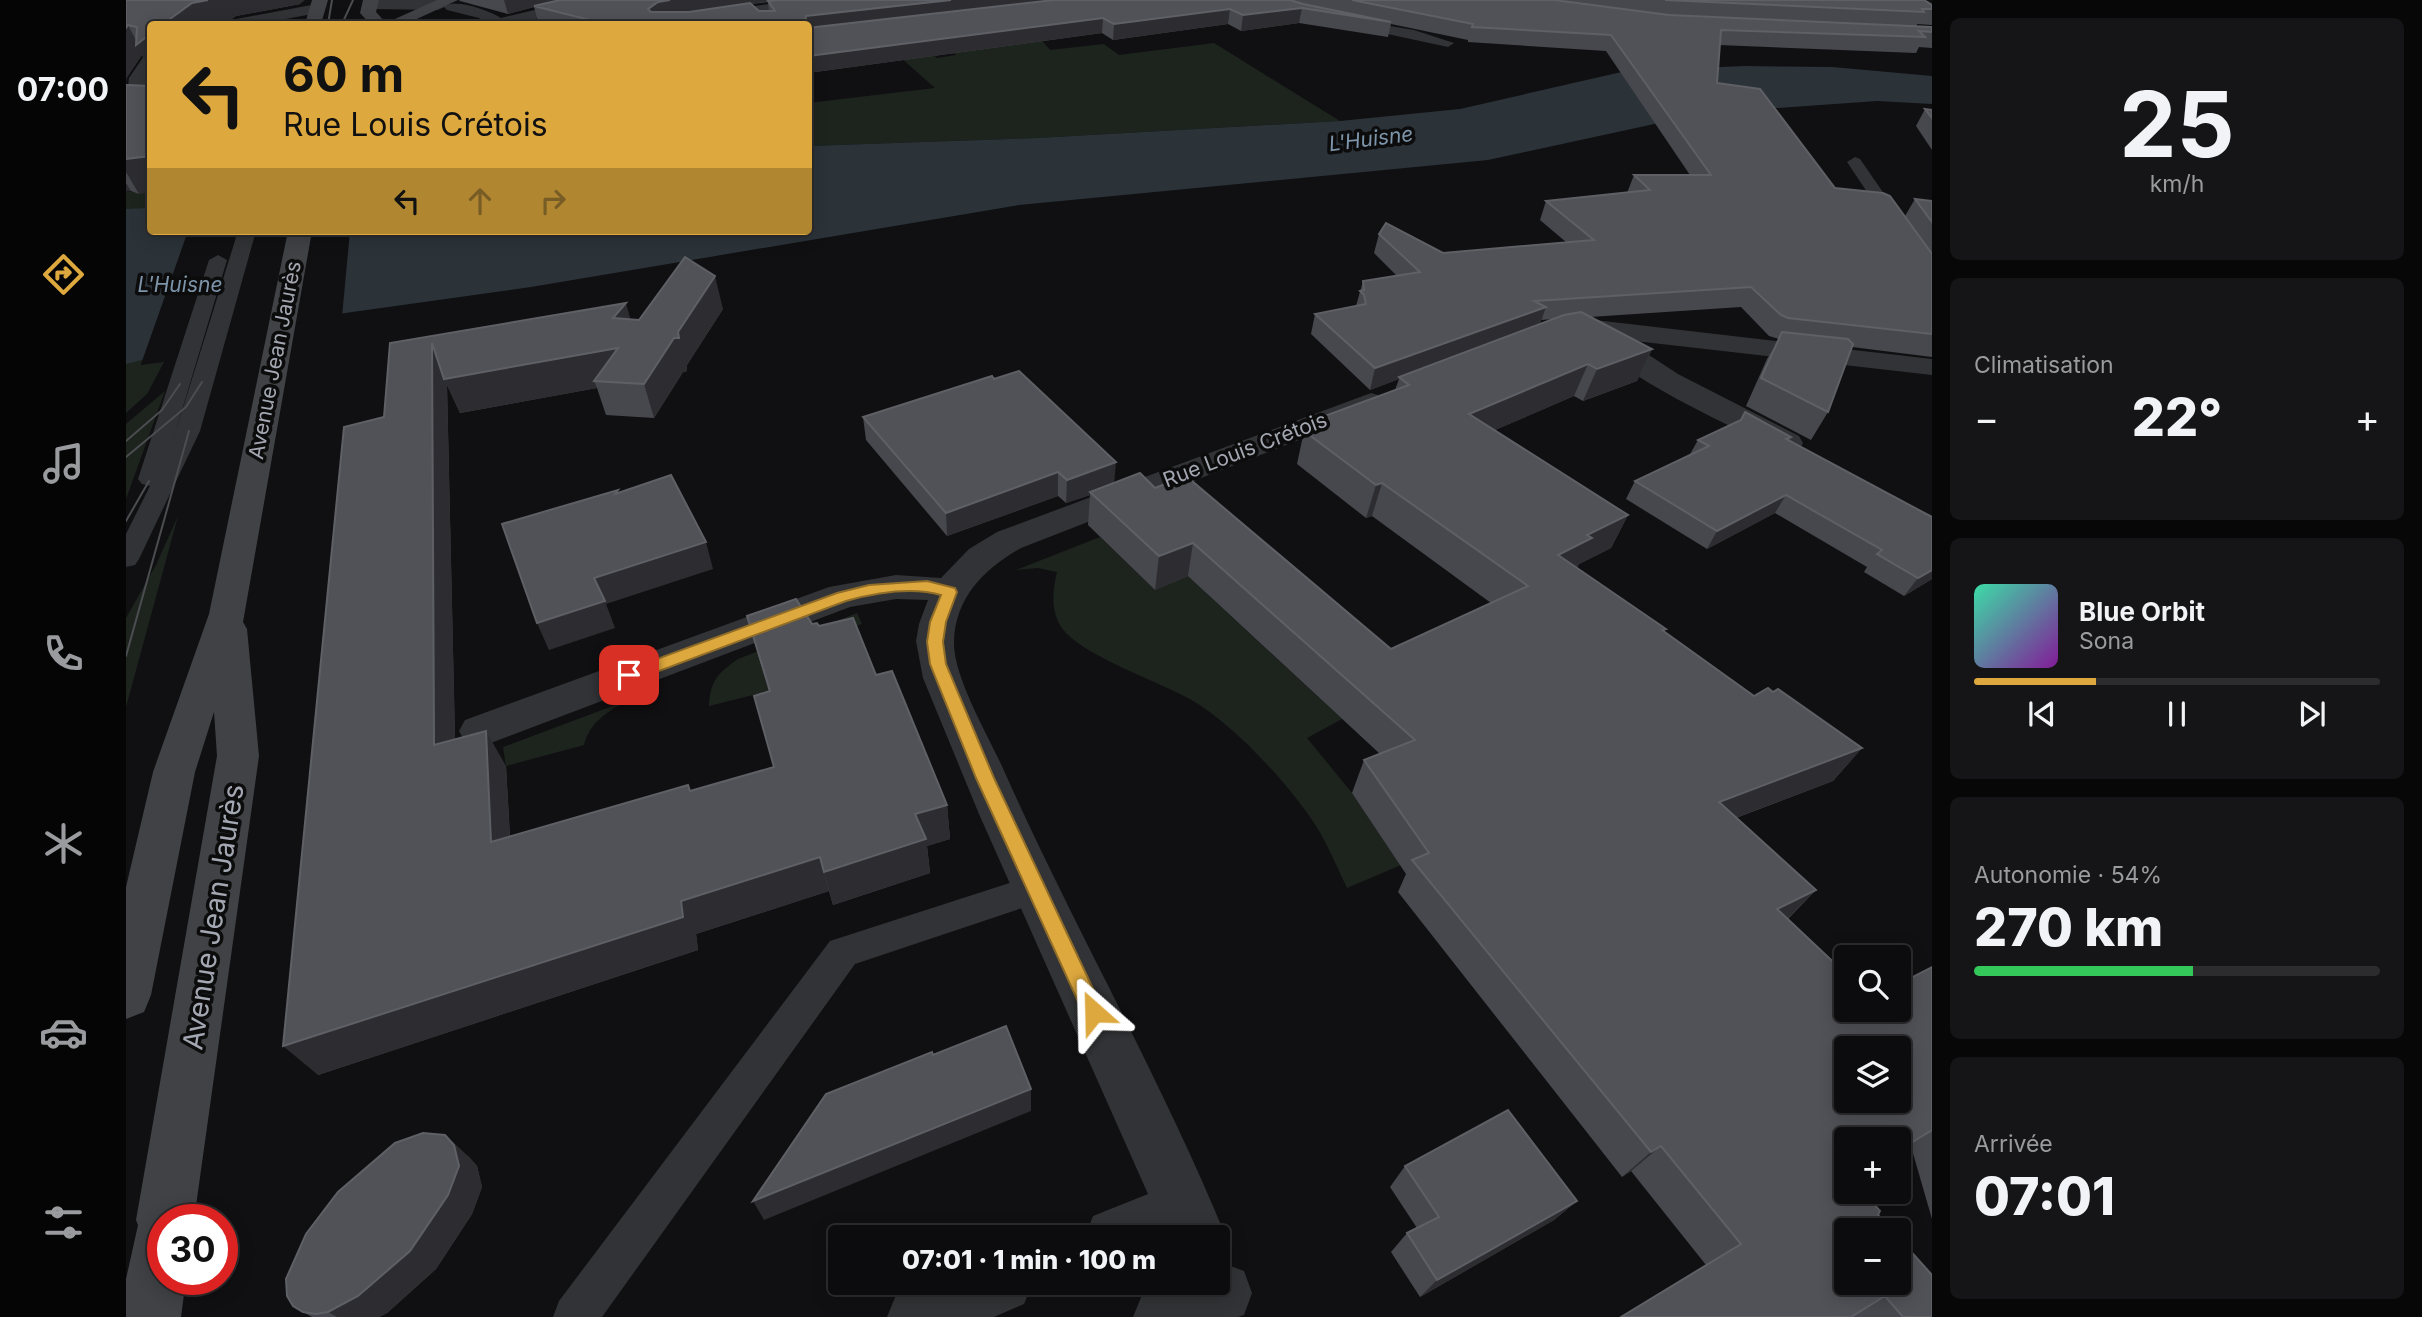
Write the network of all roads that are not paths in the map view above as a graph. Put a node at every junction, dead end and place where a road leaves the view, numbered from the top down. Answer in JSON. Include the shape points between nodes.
{"nodes":[{"id":1,"x":469,"y":0,"type":"edge"},
{"id":2,"x":597,"y":0,"type":"edge"},
{"id":3,"x":831,"y":0,"type":"edge"},
{"id":4,"x":371,"y":2,"type":"edge"},
{"id":5,"x":447,"y":4,"type":"edge"},
{"id":6,"x":317,"y":11,"type":"edge"},
{"id":7,"x":755,"y":11,"type":"junction"},
{"id":8,"x":255,"y":21,"type":"edge"},
{"id":9,"x":375,"y":21,"type":"edge"},
{"id":10,"x":401,"y":21,"type":"edge"},
{"id":11,"x":420,"y":21,"type":"edge"},
{"id":12,"x":494,"y":21,"type":"edge"},
{"id":13,"x":511,"y":21,"type":"edge"},
{"id":14,"x":683,"y":21,"type":"edge"},
{"id":15,"x":766,"y":21,"type":"edge"},
{"id":16,"x":1346,"y":22,"type":"edge"},
{"id":17,"x":1448,"y":43,"type":"dead end"},
{"id":18,"x":147,"y":64,"type":"edge"},
{"id":19,"x":126,"y":99,"type":"edge"},
{"id":20,"x":1855,"y":162,"type":"dead end"},
{"id":21,"x":246,"y":235,"type":"edge"},
{"id":22,"x":299,"y":235,"type":"edge"},
{"id":23,"x":223,"y":244,"type":"dead end"},
{"id":24,"x":1932,"y":276,"type":"edge"},
{"id":25,"x":1595,"y":328,"type":"junction"},
{"id":26,"x":1541,"y":338,"type":"edge"},
{"id":27,"x":1932,"y":367,"type":"edge"},
{"id":28,"x":1400,"y":391,"type":"edge"},
{"id":29,"x":1814,"y":457,"type":"edge"},
{"id":30,"x":126,"y":520,"type":"edge"},
{"id":31,"x":126,"y":559,"type":"edge"},
{"id":32,"x":949,"y":592,"type":"junction"},
{"id":33,"x":227,"y":614,"type":"junction"},
{"id":34,"x":480,"y":732,"type":"edge"},
{"id":35,"x":1037,"y":888,"type":"junction"},
{"id":36,"x":126,"y":995,"type":"edge"},
{"id":37,"x":168,"y":1204,"type":"edge"},
{"id":38,"x":1191,"y":1223,"type":"edge"},
{"id":39,"x":154,"y":1295,"type":"edge"},
{"id":40,"x":973,"y":1295,"type":"edge"},
{"id":41,"x":1225,"y":1298,"type":"edge"},
{"id":42,"x":150,"y":1317,"type":"edge"},
{"id":43,"x":575,"y":1317,"type":"edge"},
{"id":44,"x":918,"y":1317,"type":"edge"},
{"id":45,"x":1164,"y":1317,"type":"edge"}],
"edges":[{"from":1,"to":5,"type":"main road"},
{"from":2,"to":13,"type":"street"},
{"from":3,"to":7,"type":"street"},
{"from":4,"to":5,"type":"street"},
{"from":4,"to":9,"type":"main road","via":[[368,13]]},
{"from":5,"to":10,"type":"main road"},
{"from":5,"to":11,"type":"main road"},
{"from":5,"to":12,"type":"street"},
{"from":6,"to":8,"type":"street"},
{"from":7,"to":14,"type":"street"},
{"from":7,"to":15,"type":"lane"},
{"from":16,"to":17,"type":"lane"},
{"from":18,"to":19,"type":"street","via":[[135,93]]},
{"from":20,"to":24,"type":"lane"},
{"from":21,"to":31,"type":"lane","via":[[189,431]]},
{"from":22,"to":33,"type":"main road","name":"Avenue Jean Jaurès"},
{"from":23,"to":30,"type":"lane","via":[[149,481]]},
{"from":25,"to":26,"type":"street"},
{"from":25,"to":27,"type":"street"},
{"from":25,"to":29,"type":"street","via":[[1672,381]]},
{"from":28,"to":32,"type":"street","name":"Rue Louis Crétois","via":[[1009,540],[971,564]]},
{"from":32,"to":34,"type":"street","via":[[927,586],[842,597]]},
{"from":32,"to":35,"type":"street","name":"Rue Louis Crétois","via":[[938,622],[938,664]]},
{"from":33,"to":36,"type":"main road","name":"Avenue Jean Jaurès","via":[[174,772]]},
{"from":33,"to":37,"type":"main road","name":"Avenue Jean Jaurès","via":[[238,756]]},
{"from":35,"to":38,"type":"street","name":"Rue Louis Crétois"},
{"from":35,"to":43,"type":"lane","via":[[844,951]]},
{"from":39,"to":42,"type":"main road"},
{"from":40,"to":44,"type":"street"},
{"from":41,"to":45,"type":"street"}]}
